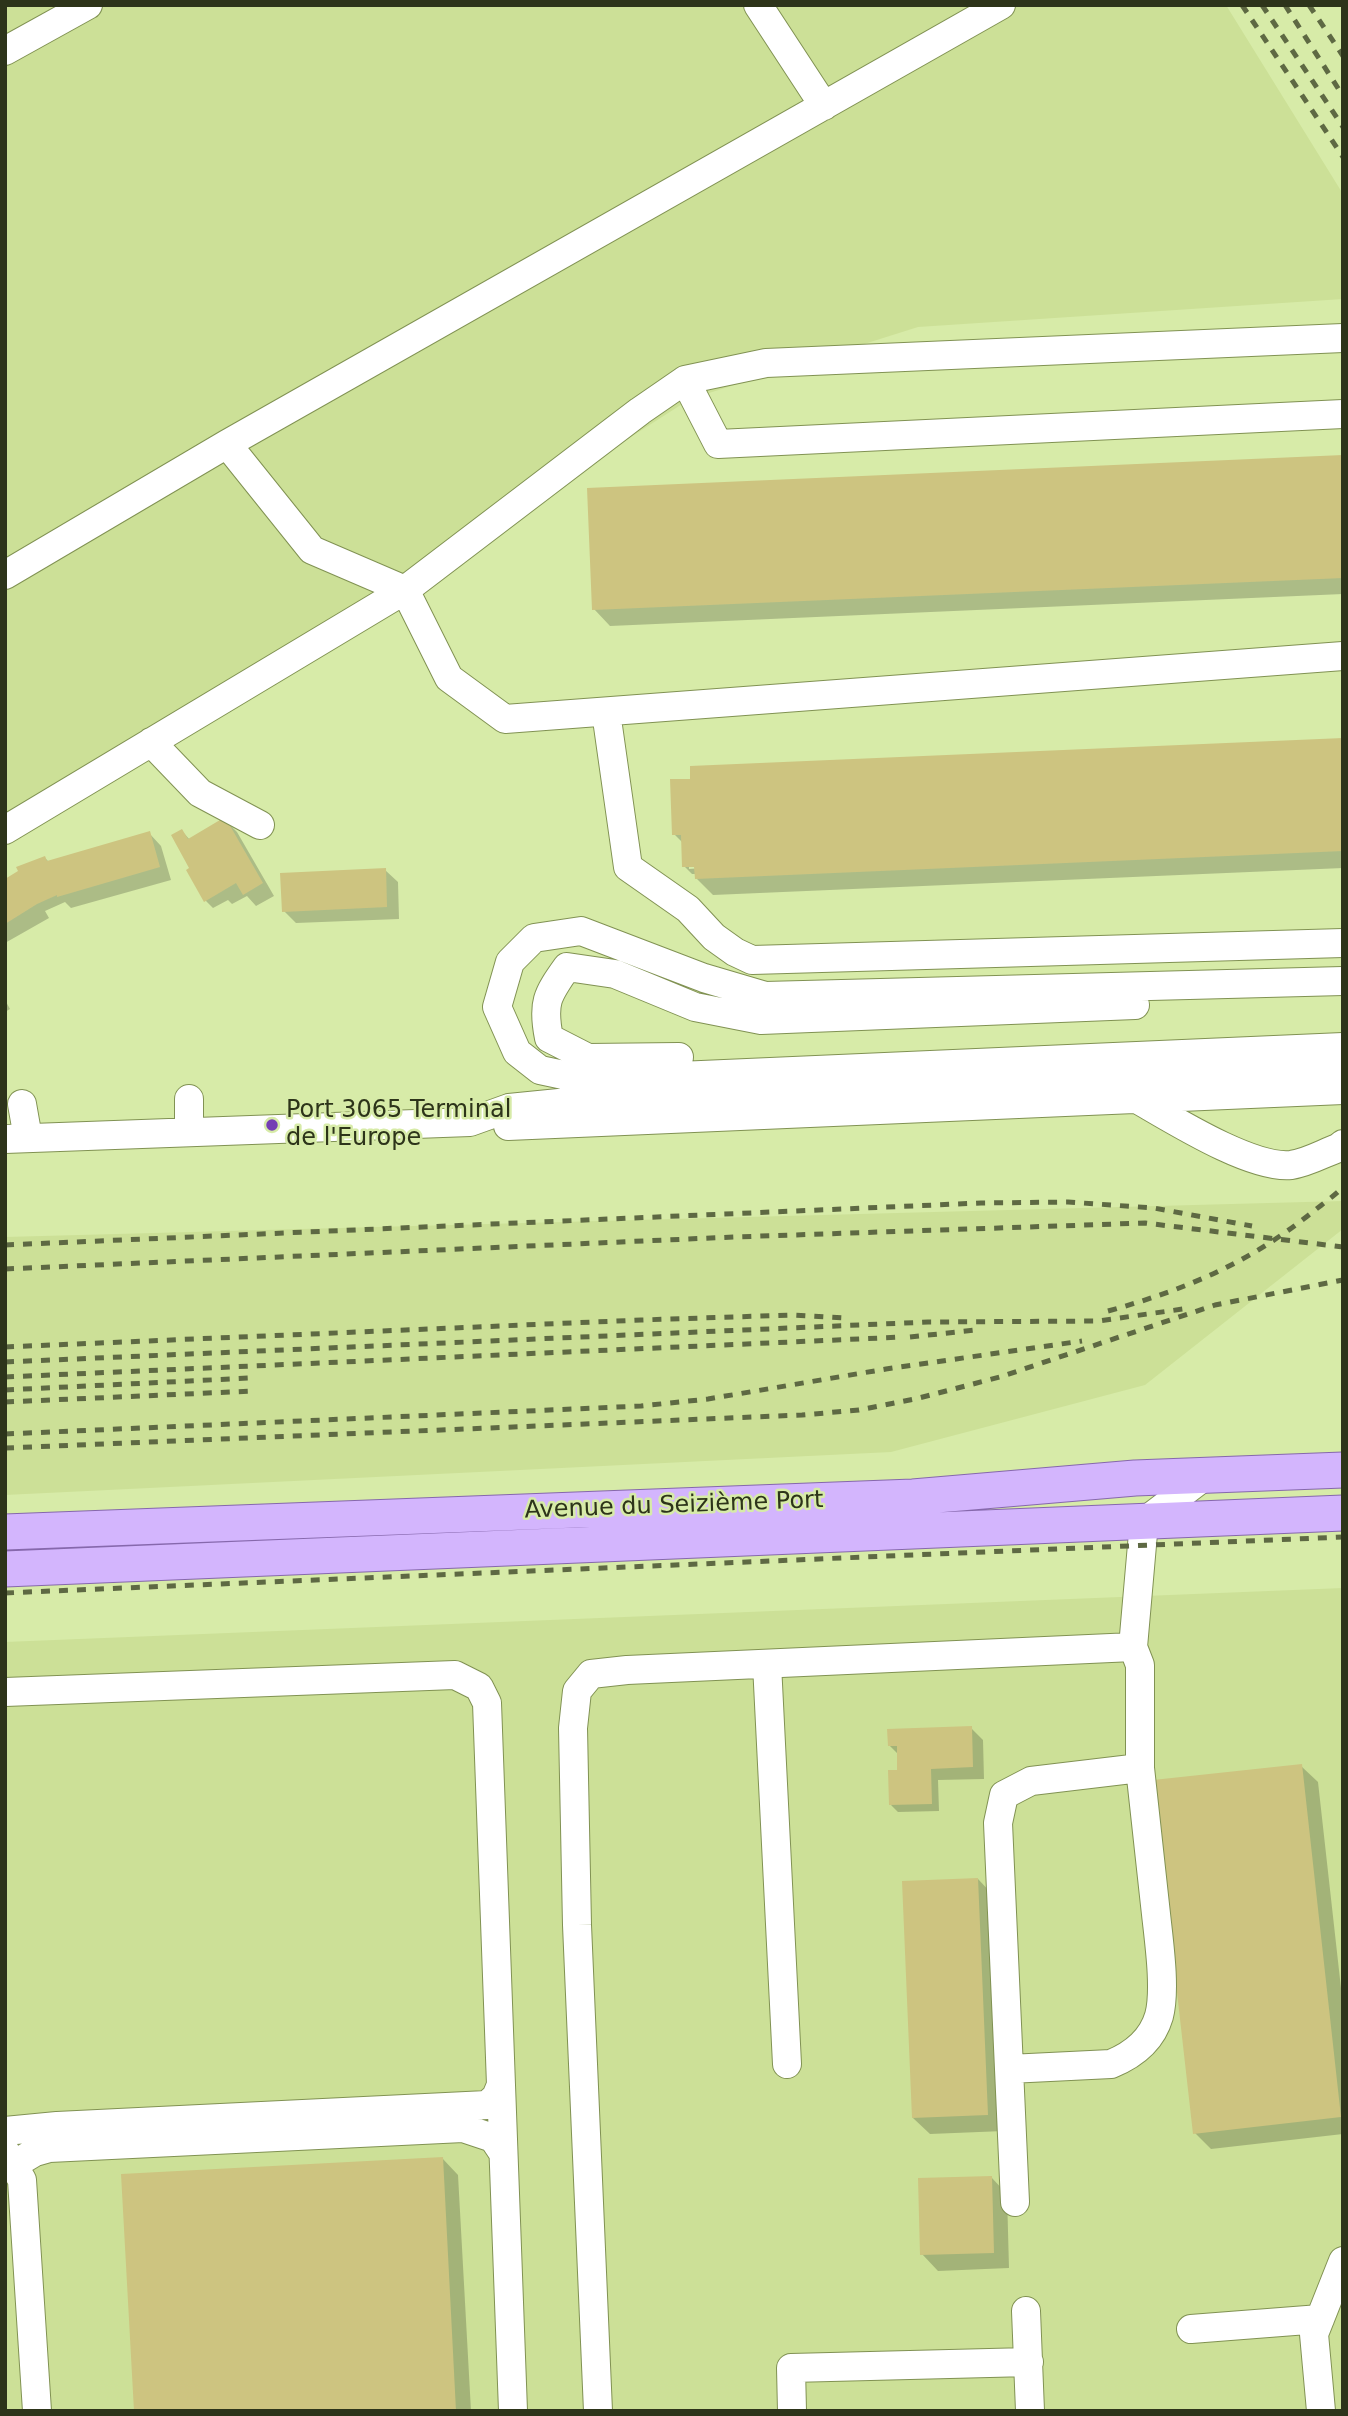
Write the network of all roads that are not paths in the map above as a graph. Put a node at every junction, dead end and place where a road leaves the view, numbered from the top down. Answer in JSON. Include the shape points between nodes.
{"nodes":[{"id":1,"x":88,"y":5,"type":"edge"},
{"id":2,"x":758,"y":5,"type":"edge"},
{"id":3,"x":1001,"y":5,"type":"edge"},
{"id":4,"x":5,"y":51,"type":"edge"},
{"id":5,"x":824,"y":106,"type":"junction"},
{"id":6,"x":1343,"y":338,"type":"edge"},
{"id":7,"x":684,"y":380,"type":"junction"},
{"id":8,"x":1343,"y":414,"type":"edge"},
{"id":9,"x":227,"y":444,"type":"junction"},
{"id":10,"x":5,"y":575,"type":"edge"},
{"id":11,"x":405,"y":590,"type":"junction"},
{"id":12,"x":1343,"y":656,"type":"edge"},
{"id":13,"x":606,"y":712,"type":"junction"},
{"id":14,"x":151,"y":742,"type":"junction"},
{"id":15,"x":260,"y":825,"type":"dead end"},
{"id":16,"x":5,"y":830,"type":"edge"},
{"id":17,"x":1343,"y":943,"type":"edge"},
{"id":18,"x":1343,"y":981,"type":"edge"},
{"id":19,"x":1343,"y":997,"type":"edge"},
{"id":20,"x":1343,"y":1028,"type":"edge"},
{"id":21,"x":1343,"y":1047,"type":"edge"},
{"id":22,"x":1343,"y":1069,"type":"edge"},
{"id":23,"x":1343,"y":1090,"type":"edge"},
{"id":24,"x":189,"y":1098,"type":"dead end"},
{"id":25,"x":1137,"y":1099,"type":"junction"},
{"id":26,"x":22,"y":1104,"type":"dead end"},
{"id":27,"x":468,"y":1125,"type":"junction"},
{"id":28,"x":189,"y":1132,"type":"junction"},
{"id":29,"x":13,"y":1142,"type":"edge"},
{"id":30,"x":1343,"y":1144,"type":"edge"},
{"id":31,"x":1343,"y":1470,"type":"edge"},
{"id":32,"x":1206,"y":1475,"type":"junction"},
{"id":33,"x":1342,"y":1513,"type":"edge"},
{"id":34,"x":1144,"y":1522,"type":"junction"},
{"id":35,"x":5,"y":1532,"type":"edge"},
{"id":36,"x":5,"y":1569,"type":"edge"},
{"id":37,"x":1133,"y":1647,"type":"junction"},
{"id":38,"x":767,"y":1664,"type":"junction"},
{"id":39,"x":5,"y":1692,"type":"edge"},
{"id":40,"x":1140,"y":1768,"type":"junction"},
{"id":41,"x":787,"y":2064,"type":"dead end"},
{"id":42,"x":1009,"y":2069,"type":"junction"},
{"id":43,"x":501,"y":2085,"type":"junction"},
{"id":44,"x":5,"y":2131,"type":"edge"},
{"id":45,"x":503,"y":2152,"type":"junction"},
{"id":46,"x":10,"y":2158,"type":"edge"},
{"id":47,"x":1015,"y":2202,"type":"dead end"},
{"id":48,"x":1343,"y":2261,"type":"edge"},
{"id":49,"x":1026,"y":2311,"type":"dead end"},
{"id":50,"x":1320,"y":2319,"type":"junction"},
{"id":51,"x":1191,"y":2329,"type":"dead end"},
{"id":52,"x":1029,"y":2362,"type":"junction"},
{"id":53,"x":37,"y":2411,"type":"edge"},
{"id":54,"x":513,"y":2411,"type":"edge"},
{"id":55,"x":598,"y":2411,"type":"edge"},
{"id":56,"x":792,"y":2411,"type":"edge"},
{"id":57,"x":1030,"y":2411,"type":"edge"},
{"id":58,"x":1321,"y":2411,"type":"edge"}],
"edges":[{"from":1,"to":4,"type":"lane"},
{"from":2,"to":5,"type":"lane"},
{"from":3,"to":5,"type":"lane"},
{"from":5,"to":9,"type":"lane"},
{"from":6,"to":7,"type":"lane","via":[[766,363]]},
{"from":7,"to":8,"type":"lane","via":[[719,444]]},
{"from":7,"to":11,"type":"lane"},
{"from":9,"to":10,"type":"lane"},
{"from":9,"to":11,"type":"lane","via":[[312,550]]},
{"from":11,"to":13,"type":"lane","via":[[449,678],[505,719]]},
{"from":11,"to":14,"type":"lane"},
{"from":12,"to":13,"type":"lane"},
{"from":13,"to":17,"type":"lane","via":[[628,867],[688,909],[714,937],[752,960]]},
{"from":14,"to":15,"type":"lane","via":[[200,793]]},
{"from":14,"to":16,"type":"lane"},
{"from":18,"to":21,"type":"lane","via":[[765,996],[582,931],[534,939],[510,962],[497,1007],[517,1052],[540,1070],[587,1080]]},
{"from":19,"to":20,"type":"lane","via":[[761,1020],[695,1007],[615,974],[567,967],[551,989],[544,1013],[549,1038],[588,1058]]},
{"from":22,"to":27,"type":"lane","via":[[569,1102],[509,1108]]},
{"from":23,"to":25,"type":"lane"},
{"from":24,"to":28,"type":"lane"},
{"from":25,"to":27,"type":"lane"},
{"from":25,"to":30,"type":"lane","via":[[1216,1143],[1270,1162],[1291,1165]]},
{"from":26,"to":29,"type":"lane"},
{"from":27,"to":28,"type":"lane"},
{"from":27,"to":29,"type":"lane"},
{"from":28,"to":29,"type":"lane"},
{"from":31,"to":32,"type":"main road","name":"Avenue du Seizième Port"},
{"from":32,"to":34,"type":"lane"},
{"from":32,"to":35,"type":"main road","name":"Avenue du Seizième Port","via":[[913,1497]]},
{"from":33,"to":34,"type":"main road","name":"Avenue du Seizième Port"},
{"from":34,"to":36,"type":"main road","name":"Avenue du Seizième Port"},
{"from":34,"to":37,"type":"lane"},
{"from":37,"to":38,"type":"lane"},
{"from":37,"to":40,"type":"lane","via":[[1140,1665]]},
{"from":38,"to":41,"type":"lane"},
{"from":38,"to":55,"type":"lane","via":[[591,1674],[577,1691],[573,1728],[577,1925]]},
{"from":39,"to":43,"type":"lane","via":[[455,1675],[479,1687],[486,1703]]},
{"from":40,"to":42,"type":"lane","via":[[1031,1781],[1004,1795],[998,1823]]},
{"from":40,"to":42,"type":"lane","via":[[1160,1946],[1161,1998],[1152,2034],[1111,2064]]},
{"from":42,"to":47,"type":"lane"},
{"from":43,"to":44,"type":"lane","via":[[487,2105]]},
{"from":43,"to":45,"type":"lane"},
{"from":45,"to":46,"type":"lane","via":[[493,2138],[463,2129],[49,2148]]},
{"from":45,"to":54,"type":"lane"},
{"from":46,"to":53,"type":"lane","via":[[22,2180]]},
{"from":48,"to":50,"type":"lane"},
{"from":49,"to":52,"type":"lane"},
{"from":50,"to":51,"type":"lane"},
{"from":50,"to":58,"type":"lane","via":[[1314,2334]]},
{"from":52,"to":56,"type":"lane","via":[[791,2368]]},
{"from":52,"to":57,"type":"lane"}]}
